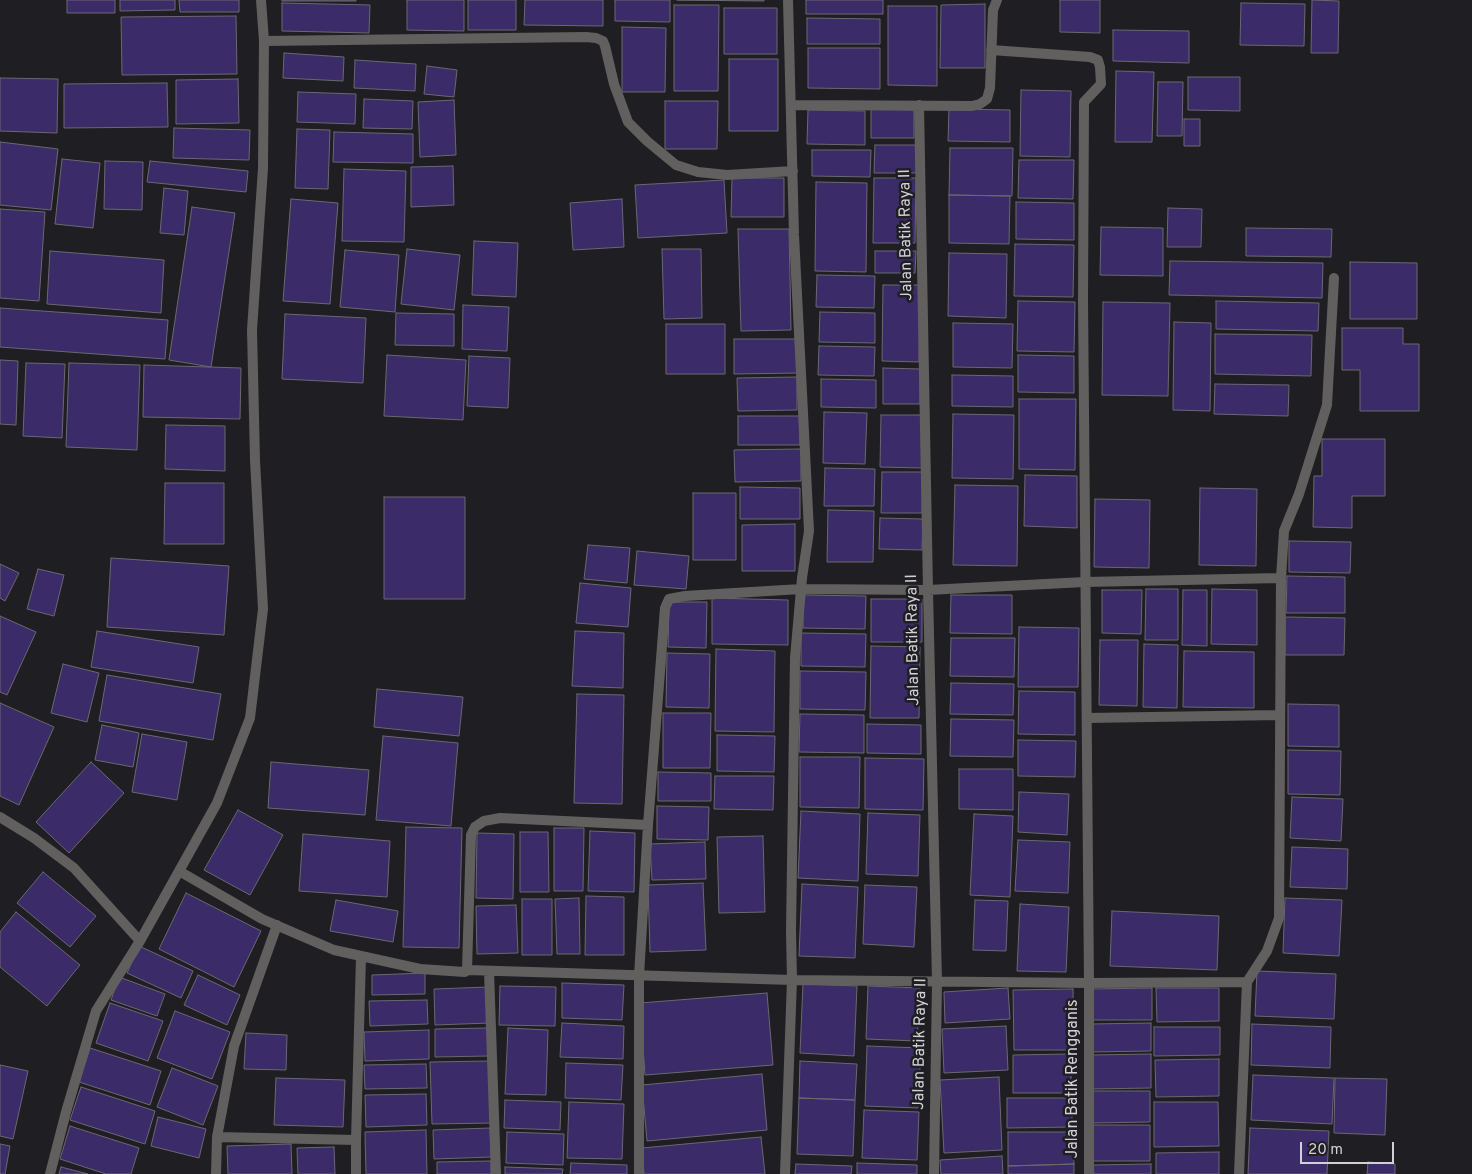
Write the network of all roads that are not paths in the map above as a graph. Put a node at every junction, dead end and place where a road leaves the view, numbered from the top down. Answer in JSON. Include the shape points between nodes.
{"nodes":[{"id":1,"x":262,"y":0,"type":"edge"},
{"id":2,"x":788,"y":0,"type":"edge"},
{"id":3,"x":996,"y":0,"type":"edge"},
{"id":4,"x":264,"y":41,"type":"junction"},
{"id":5,"x":992,"y":50,"type":"junction"},
{"id":6,"x":790,"y":105,"type":"junction"},
{"id":7,"x":919,"y":105,"type":"junction"},
{"id":8,"x":793,"y":171,"type":"junction"},
{"id":9,"x":1334,"y":278,"type":"dead end"},
{"id":10,"x":1281,"y":578,"type":"junction"},
{"id":11,"x":1085,"y":582,"type":"junction"},
{"id":12,"x":801,"y":590,"type":"junction"},
{"id":13,"x":928,"y":590,"type":"junction"},
{"id":14,"x":1280,"y":715,"type":"junction"},
{"id":15,"x":1087,"y":718,"type":"junction"},
{"id":16,"x":0,"y":817,"type":"edge"},
{"id":17,"x":648,"y":825,"type":"junction"},
{"id":18,"x":179,"y":871,"type":"junction"},
{"id":19,"x":277,"y":925,"type":"junction"},
{"id":20,"x":140,"y":941,"type":"junction"},
{"id":21,"x":361,"y":956,"type":"junction"},
{"id":22,"x":467,"y":970,"type":"junction"},
{"id":23,"x":489,"y":970,"type":"junction"},
{"id":24,"x":639,"y":976,"type":"junction"},
{"id":25,"x":792,"y":980,"type":"junction"},
{"id":26,"x":937,"y":982,"type":"junction"},
{"id":27,"x":1247,"y":982,"type":"junction"},
{"id":28,"x":1089,"y":983,"type":"junction"},
{"id":29,"x":218,"y":1137,"type":"junction"},
{"id":30,"x":356,"y":1140,"type":"junction"},
{"id":31,"x":50,"y":1174,"type":"edge"},
{"id":32,"x":216,"y":1174,"type":"edge"},
{"id":33,"x":356,"y":1174,"type":"edge"},
{"id":34,"x":496,"y":1174,"type":"edge"},
{"id":35,"x":639,"y":1174,"type":"edge"},
{"id":36,"x":786,"y":1174,"type":"edge"},
{"id":37,"x":934,"y":1174,"type":"edge"},
{"id":38,"x":1088,"y":1174,"type":"edge"},
{"id":39,"x":1239,"y":1174,"type":"edge"}],
"edges":[{"from":1,"to":4,"type":"street"},
{"from":2,"to":6,"type":"street"},
{"from":3,"to":5,"type":"street"},
{"from":4,"to":8,"type":"street","via":[[596,38],[605,46],[628,122],[676,165],[698,172],[727,175]]},
{"from":4,"to":18,"type":"street","via":[[263,168],[252,330],[263,609],[250,718],[217,803]]},
{"from":5,"to":7,"type":"street","via":[[987,99],[972,106]]},
{"from":5,"to":11,"type":"street","name":"Jalan Batik Rengganis","via":[[1090,57],[1098,60],[1100,67],[1100,84],[1084,102]]},
{"from":6,"to":7,"type":"street"},
{"from":6,"to":8,"type":"street"},
{"from":7,"to":13,"type":"street","name":"Jalan Batik Raya II"},
{"from":8,"to":12,"type":"street","via":[[809,531]]},
{"from":9,"to":10,"type":"street","via":[[1327,405],[1284,531]]},
{"from":10,"to":11,"type":"street"},
{"from":10,"to":14,"type":"street"},
{"from":11,"to":13,"type":"street"},
{"from":11,"to":15,"type":"street","name":"Jalan Batik Rengganis"},
{"from":12,"to":13,"type":"street"},
{"from":12,"to":17,"type":"street","via":[[669,599],[665,608]]},
{"from":12,"to":25,"type":"street","via":[[795,658]]},
{"from":13,"to":26,"type":"street","name":"Jalan Batik Raya II"},
{"from":14,"to":15,"type":"street"},
{"from":14,"to":27,"type":"street","via":[[1279,918],[1267,951]]},
{"from":15,"to":28,"type":"street","name":"Jalan Batik Rengganis"},
{"from":16,"to":20,"type":"street","via":[[74,868]]},
{"from":17,"to":22,"type":"street","via":[[500,818],[484,821],[475,827],[471,835]]},
{"from":17,"to":24,"type":"street"},
{"from":18,"to":19,"type":"street"},
{"from":18,"to":20,"type":"street"},
{"from":19,"to":21,"type":"street","via":[[334,950]]},
{"from":19,"to":29,"type":"street","via":[[234,1046]]},
{"from":20,"to":31,"type":"street","via":[[96,1011]]},
{"from":21,"to":22,"type":"street","via":[[420,969]]},
{"from":21,"to":30,"type":"street"},
{"from":22,"to":23,"type":"street"},
{"from":23,"to":24,"type":"street"},
{"from":23,"to":34,"type":"street"},
{"from":24,"to":25,"type":"street"},
{"from":24,"to":35,"type":"street"},
{"from":25,"to":26,"type":"street"},
{"from":25,"to":36,"type":"street"},
{"from":26,"to":28,"type":"street"},
{"from":26,"to":37,"type":"street","name":"Jalan Batik Raya II"},
{"from":27,"to":28,"type":"street"},
{"from":27,"to":39,"type":"street"},
{"from":28,"to":38,"type":"street","name":"Jalan Batik Rengganis"},
{"from":29,"to":30,"type":"street"},
{"from":29,"to":32,"type":"street"},
{"from":30,"to":33,"type":"street"}]}
